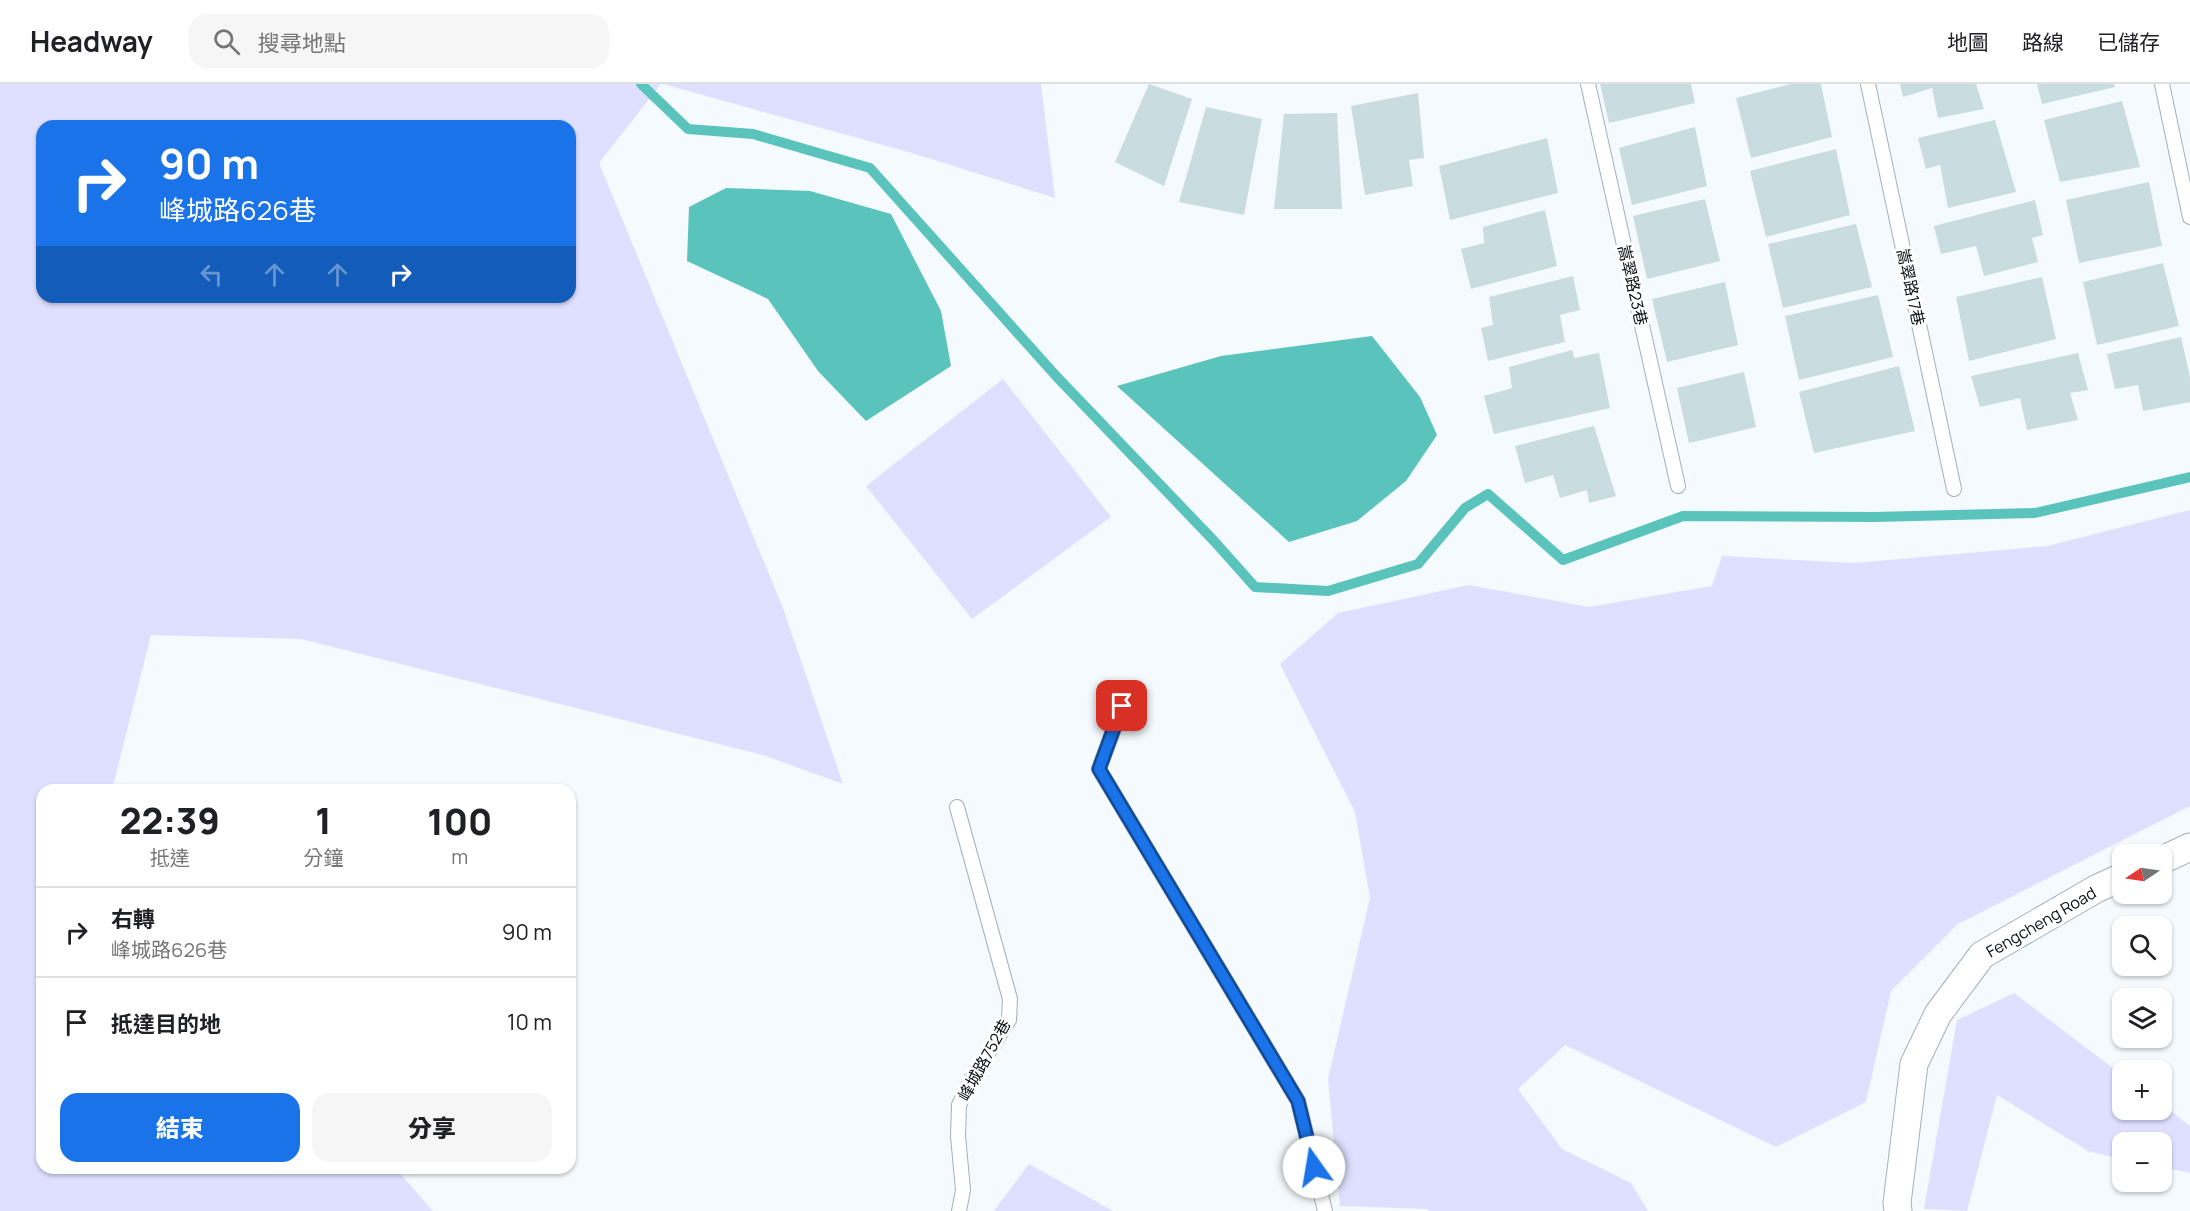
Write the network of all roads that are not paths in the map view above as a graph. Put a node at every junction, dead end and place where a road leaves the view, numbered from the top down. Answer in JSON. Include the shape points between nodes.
{"nodes":[{"id":1,"x":1588,"y":84,"type":"edge"},
{"id":2,"x":1868,"y":84,"type":"edge"},
{"id":3,"x":2162,"y":84,"type":"edge"},
{"id":4,"x":2190,"y":217,"type":"edge"},
{"id":5,"x":1678,"y":486,"type":"dead end"},
{"id":6,"x":1954,"y":489,"type":"dead end"},
{"id":7,"x":1122,"y":706,"type":"dead end"},
{"id":8,"x":957,"y":807,"type":"dead end"},
{"id":9,"x":2190,"y":847,"type":"edge"},
{"id":10,"x":2172,"y":855,"type":"edge"},
{"id":11,"x":2112,"y":882,"type":"edge"},
{"id":12,"x":959,"y":1211,"type":"edge"},
{"id":13,"x":1325,"y":1211,"type":"edge"},
{"id":14,"x":1898,"y":1211,"type":"edge"}],
"edges":[{"from":1,"to":5,"type":"lane","name":"嵩翠路23巷"},
{"from":2,"to":6,"type":"lane","name":"嵩翠路17巷"},
{"from":3,"to":4,"type":"lane"},
{"from":7,"to":13,"type":"lane","via":[[1099,769],[1298,1101]]},
{"from":8,"to":12,"type":"lane","name":"峰城路752巷","via":[[1010,999],[1009,1020],[959,1105],[963,1190]]},
{"from":9,"to":10,"type":"street"},
{"from":11,"to":14,"type":"street","name":"Fengcheng Road","via":[[1982,955],[1938,1014],[1914,1064]]}]}
